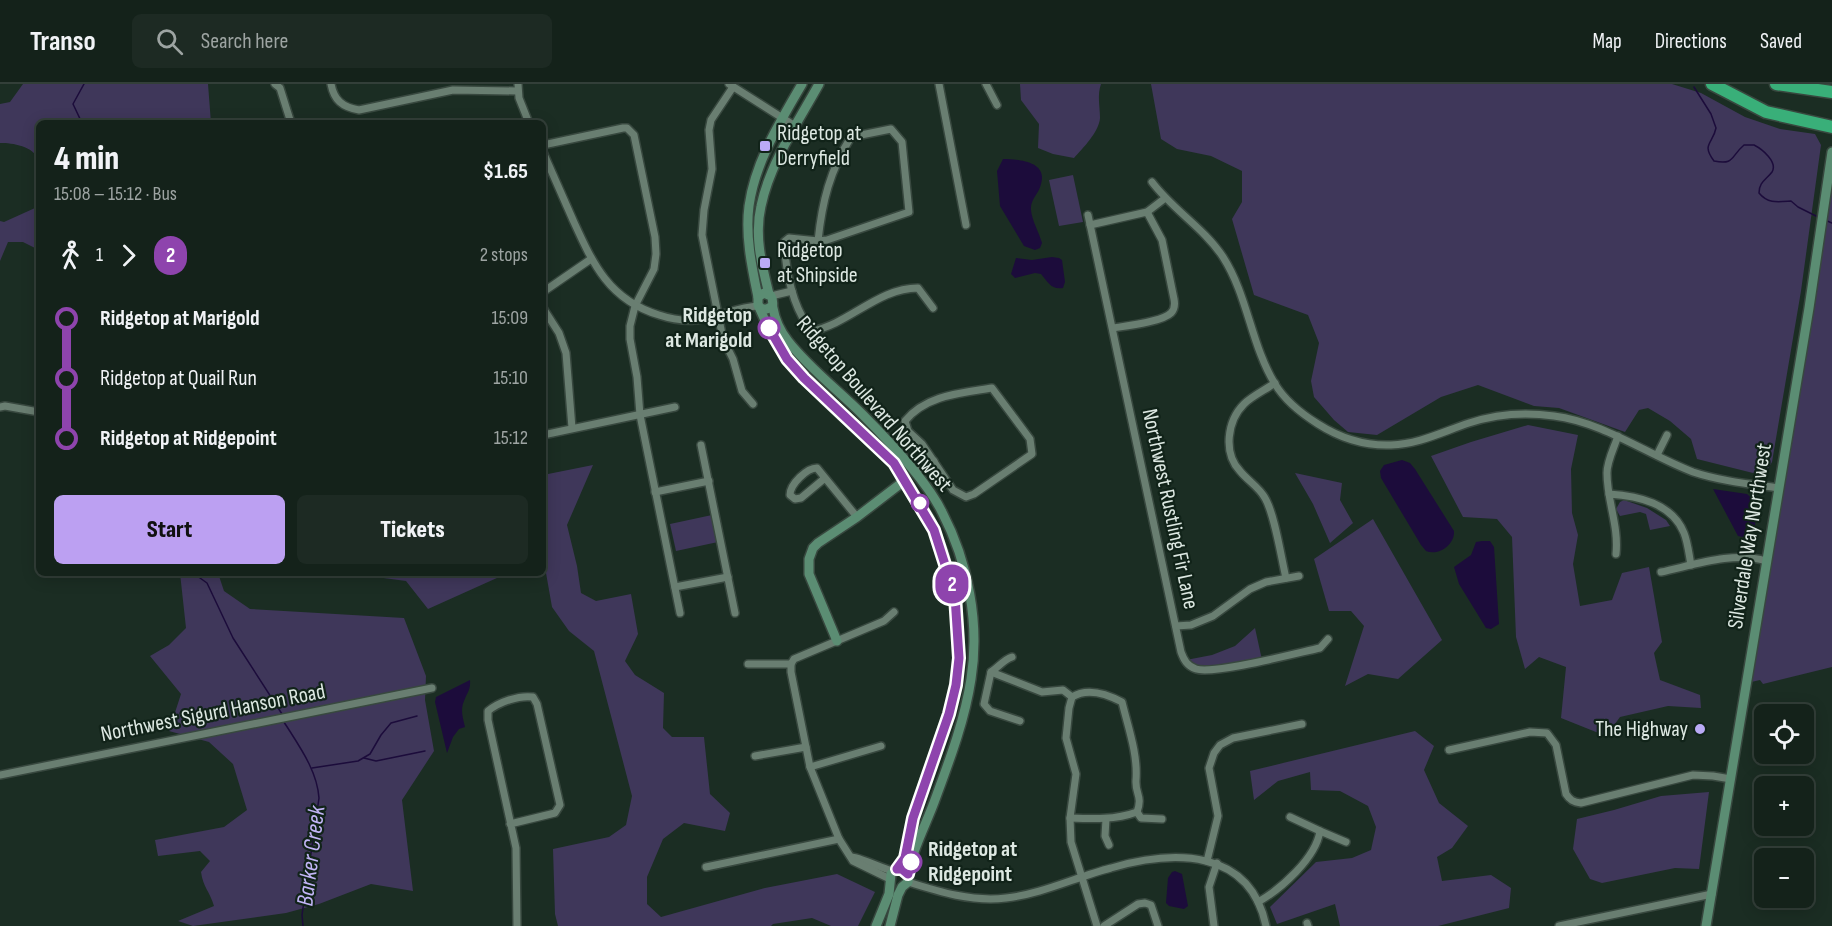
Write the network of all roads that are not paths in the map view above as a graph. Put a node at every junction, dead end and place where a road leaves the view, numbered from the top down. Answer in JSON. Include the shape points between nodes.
{"nodes":[{"id":1,"x":275,"y":84,"type":"edge"},
{"id":2,"x":331,"y":84,"type":"edge"},
{"id":3,"x":802,"y":84,"type":"edge"},
{"id":4,"x":819,"y":84,"type":"edge"},
{"id":5,"x":939,"y":84,"type":"edge"},
{"id":6,"x":986,"y":84,"type":"edge"},
{"id":7,"x":1712,"y":84,"type":"edge"},
{"id":8,"x":1776,"y":84,"type":"edge"},
{"id":9,"x":1804,"y":84,"type":"edge"},
{"id":10,"x":731,"y":86,"type":"edge"},
{"id":11,"x":518,"y":88,"type":"edge"},
{"id":12,"x":1828,"y":91,"type":"edge"},
{"id":13,"x":998,"y":105,"type":"dead end"},
{"id":14,"x":782,"y":118,"type":"junction"},
{"id":15,"x":290,"y":120,"type":"edge"},
{"id":16,"x":528,"y":120,"type":"edge"},
{"id":17,"x":795,"y":126,"type":"junction"},
{"id":18,"x":1832,"y":127,"type":"edge"},
{"id":19,"x":546,"y":144,"type":"edge"},
{"id":20,"x":1832,"y":152,"type":"edge"},
{"id":21,"x":546,"y":159,"type":"edge"},
{"id":22,"x":1152,"y":182,"type":"dead end"},
{"id":23,"x":1164,"y":199,"type":"junction"},
{"id":24,"x":1147,"y":212,"type":"junction"},
{"id":25,"x":1088,"y":215,"type":"dead end"},
{"id":26,"x":966,"y":225,"type":"dead end"},
{"id":27,"x":1090,"y":225,"type":"junction"},
{"id":28,"x":818,"y":241,"type":"junction"},
{"id":29,"x":591,"y":259,"type":"junction"},
{"id":30,"x":546,"y":290,"type":"edge"},
{"id":31,"x":790,"y":292,"type":"junction"},
{"id":32,"x":771,"y":300,"type":"junction"},
{"id":33,"x":756,"y":303,"type":"junction"},
{"id":34,"x":635,"y":306,"type":"junction"},
{"id":35,"x":933,"y":308,"type":"dead end"},
{"id":36,"x":546,"y":313,"type":"edge"},
{"id":37,"x":717,"y":316,"type":"junction"},
{"id":38,"x":1113,"y":328,"type":"junction"},
{"id":39,"x":1275,"y":384,"type":"junction"},
{"id":40,"x":753,"y":404,"type":"dead end"},
{"id":41,"x":0,"y":406,"type":"edge"},
{"id":42,"x":675,"y":407,"type":"dead end"},
{"id":43,"x":36,"y":412,"type":"edge"},
{"id":44,"x":639,"y":415,"type":"junction"},
{"id":45,"x":572,"y":428,"type":"junction"},
{"id":46,"x":546,"y":434,"type":"edge"},
{"id":47,"x":1667,"y":435,"type":"dead end"},
{"id":48,"x":1618,"y":436,"type":"junction"},
{"id":49,"x":701,"y":445,"type":"dead end"},
{"id":50,"x":1658,"y":455,"type":"junction"},
{"id":51,"x":934,"y":461,"type":"junction"},
{"id":52,"x":915,"y":472,"type":"junction"},
{"id":53,"x":825,"y":478,"type":"junction"},
{"id":54,"x":708,"y":481,"type":"junction"},
{"id":55,"x":904,"y":481,"type":"junction"},
{"id":56,"x":1778,"y":488,"type":"junction"},
{"id":57,"x":655,"y":492,"type":"junction"},
{"id":58,"x":1609,"y":494,"type":"junction"},
{"id":59,"x":857,"y":517,"type":"junction"},
{"id":60,"x":1616,"y":554,"type":"dead end"},
{"id":61,"x":1766,"y":561,"type":"junction"},
{"id":62,"x":1691,"y":565,"type":"junction"},
{"id":63,"x":1661,"y":572,"type":"dead end"},
{"id":64,"x":1299,"y":576,"type":"dead end"},
{"id":65,"x":728,"y":577,"type":"junction"},
{"id":66,"x":1286,"y":578,"type":"junction"},
{"id":67,"x":675,"y":587,"type":"junction"},
{"id":68,"x":680,"y":612,"type":"dead end"},
{"id":69,"x":894,"y":612,"type":"dead end"},
{"id":70,"x":735,"y":613,"type":"dead end"},
{"id":71,"x":1176,"y":626,"type":"junction"},
{"id":72,"x":1328,"y":639,"type":"dead end"},
{"id":73,"x":837,"y":641,"type":"junction"},
{"id":74,"x":1012,"y":657,"type":"dead end"},
{"id":75,"x":748,"y":664,"type":"dead end"},
{"id":76,"x":791,"y":664,"type":"junction"},
{"id":77,"x":991,"y":672,"type":"junction"},
{"id":78,"x":432,"y":688,"type":"dead end"},
{"id":79,"x":1072,"y":697,"type":"junction"},
{"id":80,"x":1020,"y":721,"type":"dead end"},
{"id":81,"x":1302,"y":724,"type":"dead end"},
{"id":82,"x":880,"y":746,"type":"dead end"},
{"id":83,"x":806,"y":747,"type":"junction"},
{"id":84,"x":1449,"y":750,"type":"dead end"},
{"id":85,"x":755,"y":756,"type":"dead end"},
{"id":86,"x":810,"y":766,"type":"junction"},
{"id":87,"x":0,"y":775,"type":"edge"},
{"id":88,"x":1731,"y":779,"type":"junction"},
{"id":89,"x":1137,"y":812,"type":"junction"},
{"id":90,"x":1290,"y":817,"type":"dead end"},
{"id":91,"x":1070,"y":818,"type":"junction"},
{"id":92,"x":1106,"y":819,"type":"junction"},
{"id":93,"x":1162,"y":819,"type":"dead end"},
{"id":94,"x":510,"y":824,"type":"junction"},
{"id":95,"x":1320,"y":831,"type":"junction"},
{"id":96,"x":839,"y":839,"type":"junction"},
{"id":97,"x":1346,"y":842,"type":"dead end"},
{"id":98,"x":1109,"y":845,"type":"dead end"},
{"id":99,"x":1207,"y":861,"type":"junction"},
{"id":100,"x":1216,"y":863,"type":"junction"},
{"id":101,"x":706,"y":867,"type":"dead end"},
{"id":102,"x":893,"y":875,"type":"junction"},
{"id":103,"x":1082,"y":877,"type":"junction"},
{"id":104,"x":906,"y":881,"type":"junction"},
{"id":105,"x":1712,"y":894,"type":"junction"},
{"id":106,"x":1258,"y":902,"type":"junction"},
{"id":107,"x":518,"y":926,"type":"edge"},
{"id":108,"x":876,"y":926,"type":"edge"},
{"id":109,"x":890,"y":926,"type":"edge"},
{"id":110,"x":1097,"y":926,"type":"edge"},
{"id":111,"x":1104,"y":926,"type":"edge"},
{"id":112,"x":1158,"y":926,"type":"edge"},
{"id":113,"x":1214,"y":926,"type":"edge"},
{"id":114,"x":1266,"y":926,"type":"edge"},
{"id":115,"x":1559,"y":926,"type":"edge"},
{"id":116,"x":1706,"y":926,"type":"edge"}],
"edges":[{"from":1,"to":15,"type":"street","via":[[280,88]]},
{"from":2,"to":11,"type":"street","via":[[340,103],[359,110],[453,90]]},
{"from":3,"to":14,"type":"main road","name":"Ridgetop Boulevard Northwest"},
{"from":4,"to":17,"type":"main road","name":"Ridgetop Boulevard Northwest"},
{"from":5,"to":26,"type":"street"},
{"from":6,"to":13,"type":"street"},
{"from":7,"to":18,"type":"highway","via":[[1766,112]]},
{"from":8,"to":12,"type":"highway"},
{"from":9,"to":12,"type":"highway"},
{"from":10,"to":14,"type":"street"},
{"from":10,"to":37,"type":"street","via":[[709,130],[712,169],[702,235]]},
{"from":11,"to":16,"type":"street"},
{"from":14,"to":17,"type":"street"},
{"from":14,"to":33,"type":"main road","name":"Ridgetop Boulevard Northwest","via":[[757,172],[748,207]]},
{"from":17,"to":32,"type":"main road","name":"Ridgetop Boulevard Northwest","via":[[760,206],[760,255]]},
{"from":19,"to":34,"type":"street","via":[[623,128],[634,135],[656,254],[654,269]]},
{"from":20,"to":56,"type":"main road","name":"Silverdale Way Northwest"},
{"from":21,"to":29,"type":"street"},
{"from":22,"to":23,"type":"street"},
{"from":23,"to":24,"type":"street"},
{"from":23,"to":39,"type":"street","via":[[1200,229],[1225,259]]},
{"from":24,"to":27,"type":"street"},
{"from":24,"to":38,"type":"street","via":[[1162,240],[1174,308],[1161,318]]},
{"from":25,"to":27,"type":"street","name":"Northwest Rustling Fir Lane"},
{"from":27,"to":38,"type":"street","name":"Northwest Rustling Fir Lane"},
{"from":28,"to":28,"type":"street","via":[[822,204],[851,136],[891,129],[902,142],[909,212]]},
{"from":28,"to":31,"type":"street","via":[[789,238],[784,242]]},
{"from":29,"to":30,"type":"street"},
{"from":29,"to":34,"type":"street","via":[[612,288]]},
{"from":31,"to":32,"type":"street"},
{"from":31,"to":35,"type":"street","via":[[812,331],[869,302],[909,288],[918,288]]},
{"from":32,"to":33,"type":"main road","via":[[761,294]]},
{"from":32,"to":33,"type":"main road","via":[[764,310]]},
{"from":32,"to":52,"type":"main road","name":"Ridgetop Boulevard Northwest","via":[[788,341]]},
{"from":33,"to":37,"type":"street"},
{"from":33,"to":55,"type":"main road","name":"Ridgetop Boulevard Northwest","via":[[787,359],[894,463]]},
{"from":34,"to":37,"type":"street","via":[[676,320]]},
{"from":34,"to":44,"type":"street","via":[[630,326]]},
{"from":36,"to":45,"type":"street","via":[[566,353]]},
{"from":37,"to":40,"type":"street","via":[[742,391]]},
{"from":38,"to":71,"type":"street","name":"Northwest Rustling Fir Lane"},
{"from":39,"to":48,"type":"street","via":[[1311,420],[1326,429],[1378,445],[1419,442],[1489,418],[1536,413],[1566,418]]},
{"from":39,"to":66,"type":"street","via":[[1240,408],[1229,440],[1239,470],[1266,499]]},
{"from":41,"to":43,"type":"street"},
{"from":42,"to":44,"type":"street"},
{"from":44,"to":45,"type":"street"},
{"from":44,"to":57,"type":"street"},
{"from":45,"to":46,"type":"street"},
{"from":47,"to":50,"type":"street"},
{"from":48,"to":50,"type":"street"},
{"from":48,"to":58,"type":"street","via":[[1607,471]]},
{"from":49,"to":54,"type":"street"},
{"from":50,"to":56,"type":"street","via":[[1693,472]]},
{"from":51,"to":51,"type":"street","via":[[908,431],[905,420],[913,410],[933,400],[992,388],[1030,439],[1032,454],[966,497],[953,490]]},
{"from":51,"to":52,"type":"street"},
{"from":52,"to":55,"type":"main road","via":[[905,473]]},
{"from":52,"to":104,"type":"main road","name":"Ridgetop Boulevard Northwest","via":[[942,511],[957,547],[966,574],[974,648],[965,709]]},
{"from":53,"to":53,"type":"street","via":[[817,468],[809,470],[791,487],[790,495],[801,498]]},
{"from":53,"to":59,"type":"street"},
{"from":54,"to":57,"type":"street"},
{"from":54,"to":65,"type":"street"},
{"from":55,"to":59,"type":"main road"},
{"from":55,"to":102,"type":"main road","name":"Ridgetop Boulevard Northwest","via":[[934,530],[948,568],[955,596],[959,658],[949,714],[913,818],[905,858]]},
{"from":56,"to":61,"type":"main road","name":"Silverdale Way Northwest"},
{"from":57,"to":67,"type":"street"},
{"from":58,"to":60,"type":"street","via":[[1618,538]]},
{"from":58,"to":62,"type":"street","via":[[1642,498],[1675,519],[1684,532]]},
{"from":59,"to":73,"type":"main road","via":[[813,548],[808,567]]},
{"from":61,"to":62,"type":"street","via":[[1751,556]]},
{"from":61,"to":88,"type":"main road","name":"Silverdale Way Northwest"},
{"from":62,"to":63,"type":"street"},
{"from":64,"to":66,"type":"street"},
{"from":65,"to":67,"type":"street"},
{"from":65,"to":70,"type":"street"},
{"from":66,"to":71,"type":"street","via":[[1250,588],[1213,616]]},
{"from":67,"to":68,"type":"street"},
{"from":69,"to":73,"type":"street","via":[[884,621]]},
{"from":71,"to":72,"type":"street","name":"Northwest Rustling Fir Lane","via":[[1185,660],[1203,671],[1320,648]]},
{"from":73,"to":76,"type":"street","via":[[794,659]]},
{"from":74,"to":77,"type":"street"},
{"from":75,"to":76,"type":"street"},
{"from":76,"to":83,"type":"street"},
{"from":77,"to":79,"type":"street","via":[[1042,692],[1064,690]]},
{"from":77,"to":80,"type":"street","via":[[984,704],[990,711]]},
{"from":78,"to":87,"type":"street","name":"Northwest Sigurd Hanson Road"},
{"from":79,"to":89,"type":"street","via":[[1102,693],[1122,702],[1138,774]]},
{"from":79,"to":91,"type":"street","via":[[1066,738],[1076,774]]},
{"from":81,"to":99,"type":"street","via":[[1233,738],[1214,753],[1209,768],[1218,816]]},
{"from":82,"to":86,"type":"street"},
{"from":83,"to":85,"type":"street"},
{"from":83,"to":86,"type":"street"},
{"from":84,"to":88,"type":"street","via":[[1530,732],[1547,734],[1556,745],[1566,794],[1581,803],[1693,775]]},
{"from":86,"to":96,"type":"street"},
{"from":88,"to":105,"type":"main road","name":"Silverdale Way Northwest"},
{"from":89,"to":92,"type":"street"},
{"from":89,"to":93,"type":"street","via":[[1142,818]]},
{"from":90,"to":95,"type":"street"},
{"from":91,"to":92,"type":"street"},
{"from":91,"to":103,"type":"street","via":[[1071,842]]},
{"from":92,"to":98,"type":"street"},
{"from":94,"to":94,"type":"street","via":[[488,711],[524,696],[533,697],[560,805],[555,813]]},
{"from":94,"to":107,"type":"street","via":[[516,848]]},
{"from":95,"to":97,"type":"street"},
{"from":95,"to":106,"type":"street","via":[[1307,859],[1275,893]]},
{"from":96,"to":101,"type":"street"},
{"from":96,"to":102,"type":"street","via":[[851,857]]},
{"from":99,"to":100,"type":"street"},
{"from":99,"to":103,"type":"street","via":[[1143,860]]},
{"from":100,"to":106,"type":"street","via":[[1231,869],[1250,887]]},
{"from":100,"to":113,"type":"street","via":[[1209,887]]},
{"from":102,"to":104,"type":"main road","via":[[895,886]]},
{"from":102,"to":104,"type":"main road","via":[[902,869]]},
{"from":102,"to":108,"type":"main road","name":"Ridgetop Boulevard Northwest"},
{"from":103,"to":104,"type":"street","via":[[1006,898],[962,897]]},
{"from":103,"to":110,"type":"street"},
{"from":104,"to":109,"type":"main road","name":"Ridgetop Boulevard Northwest"},
{"from":105,"to":115,"type":"street"},
{"from":105,"to":116,"type":"main road","name":"Silverdale Way Northwest"},
{"from":106,"to":114,"type":"street"},
{"from":111,"to":112,"type":"street","via":[[1145,903],[1152,905]]}]}
